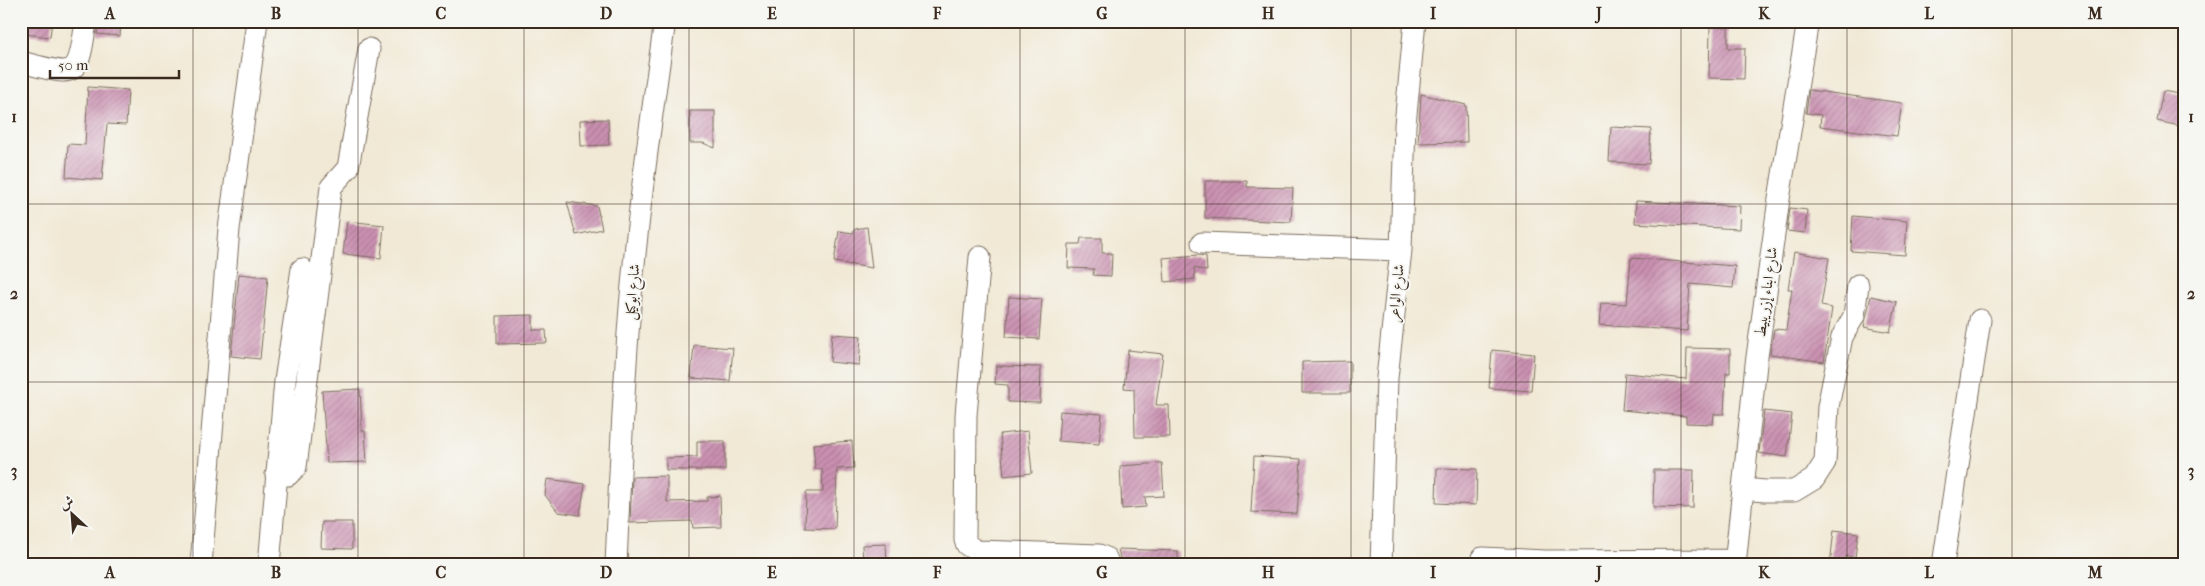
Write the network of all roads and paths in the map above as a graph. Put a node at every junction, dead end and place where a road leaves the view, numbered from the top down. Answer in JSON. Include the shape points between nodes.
{"nodes":[{"id":1,"x":86,"y":21,"type":"edge"},
{"id":2,"x":257,"y":21,"type":"edge"},
{"id":3,"x":666,"y":21,"type":"edge"},
{"id":4,"x":1415,"y":21,"type":"edge"},
{"id":5,"x":1808,"y":21,"type":"edge"},
{"id":6,"x":369,"y":49,"type":"dead end"},
{"id":7,"x":21,"y":62,"type":"edge"},
{"id":8,"x":1202,"y":243,"type":"dead end"},
{"id":9,"x":1401,"y":250,"type":"junction"},
{"id":10,"x":980,"y":257,"type":"dead end"},
{"id":11,"x":302,"y":269,"type":"dead end"},
{"id":12,"x":1858,"y":286,"type":"dead end"},
{"id":13,"x":1980,"y":320,"type":"dead end"},
{"id":14,"x":276,"y":475,"type":"junction"},
{"id":15,"x":1743,"y":488,"type":"junction"},
{"id":16,"x":1482,"y":558,"type":"dead end"},
{"id":17,"x":1735,"y":562,"type":"edge"},
{"id":18,"x":201,"y":565,"type":"edge"},
{"id":19,"x":269,"y":565,"type":"edge"},
{"id":20,"x":616,"y":565,"type":"edge"},
{"id":21,"x":1110,"y":565,"type":"edge"},
{"id":22,"x":1381,"y":565,"type":"edge"},
{"id":23,"x":1943,"y":565,"type":"edge"}],
"edges":[{"from":1,"to":7,"type":"street","via":[[78,65],[70,71]]},
{"from":2,"to":18,"type":"street","via":[[229,229]]},
{"from":3,"to":20,"type":"street","name":"شارع ابوكيل","via":[[643,177],[631,294]]},
{"from":4,"to":9,"type":"street","name":"شارع الواعر","via":[[1405,125]]},
{"from":5,"to":15,"type":"street","name":"شارع ابناء إزريبيط","via":[[1756,364]]},
{"from":6,"to":14,"type":"street","via":[[348,168],[330,187],[296,467],[288,475]]},
{"from":8,"to":9,"type":"street"},
{"from":9,"to":22,"type":"street","name":"شارع الواعر","via":[[1387,378]]},
{"from":10,"to":21,"type":"street","via":[[966,415],[964,527],[967,545],[978,551],[1099,555]]},
{"from":11,"to":14,"type":"street","via":[[285,381]]},
{"from":12,"to":15,"type":"street","via":[[1854,316],[1842,337],[1830,398],[1825,462],[1814,479],[1794,491]]},
{"from":13,"to":23,"type":"street"},
{"from":14,"to":19,"type":"street"},
{"from":15,"to":17,"type":"street","name":"شارع ابناء إزريبيط"},
{"from":16,"to":17,"type":"street"}]}
